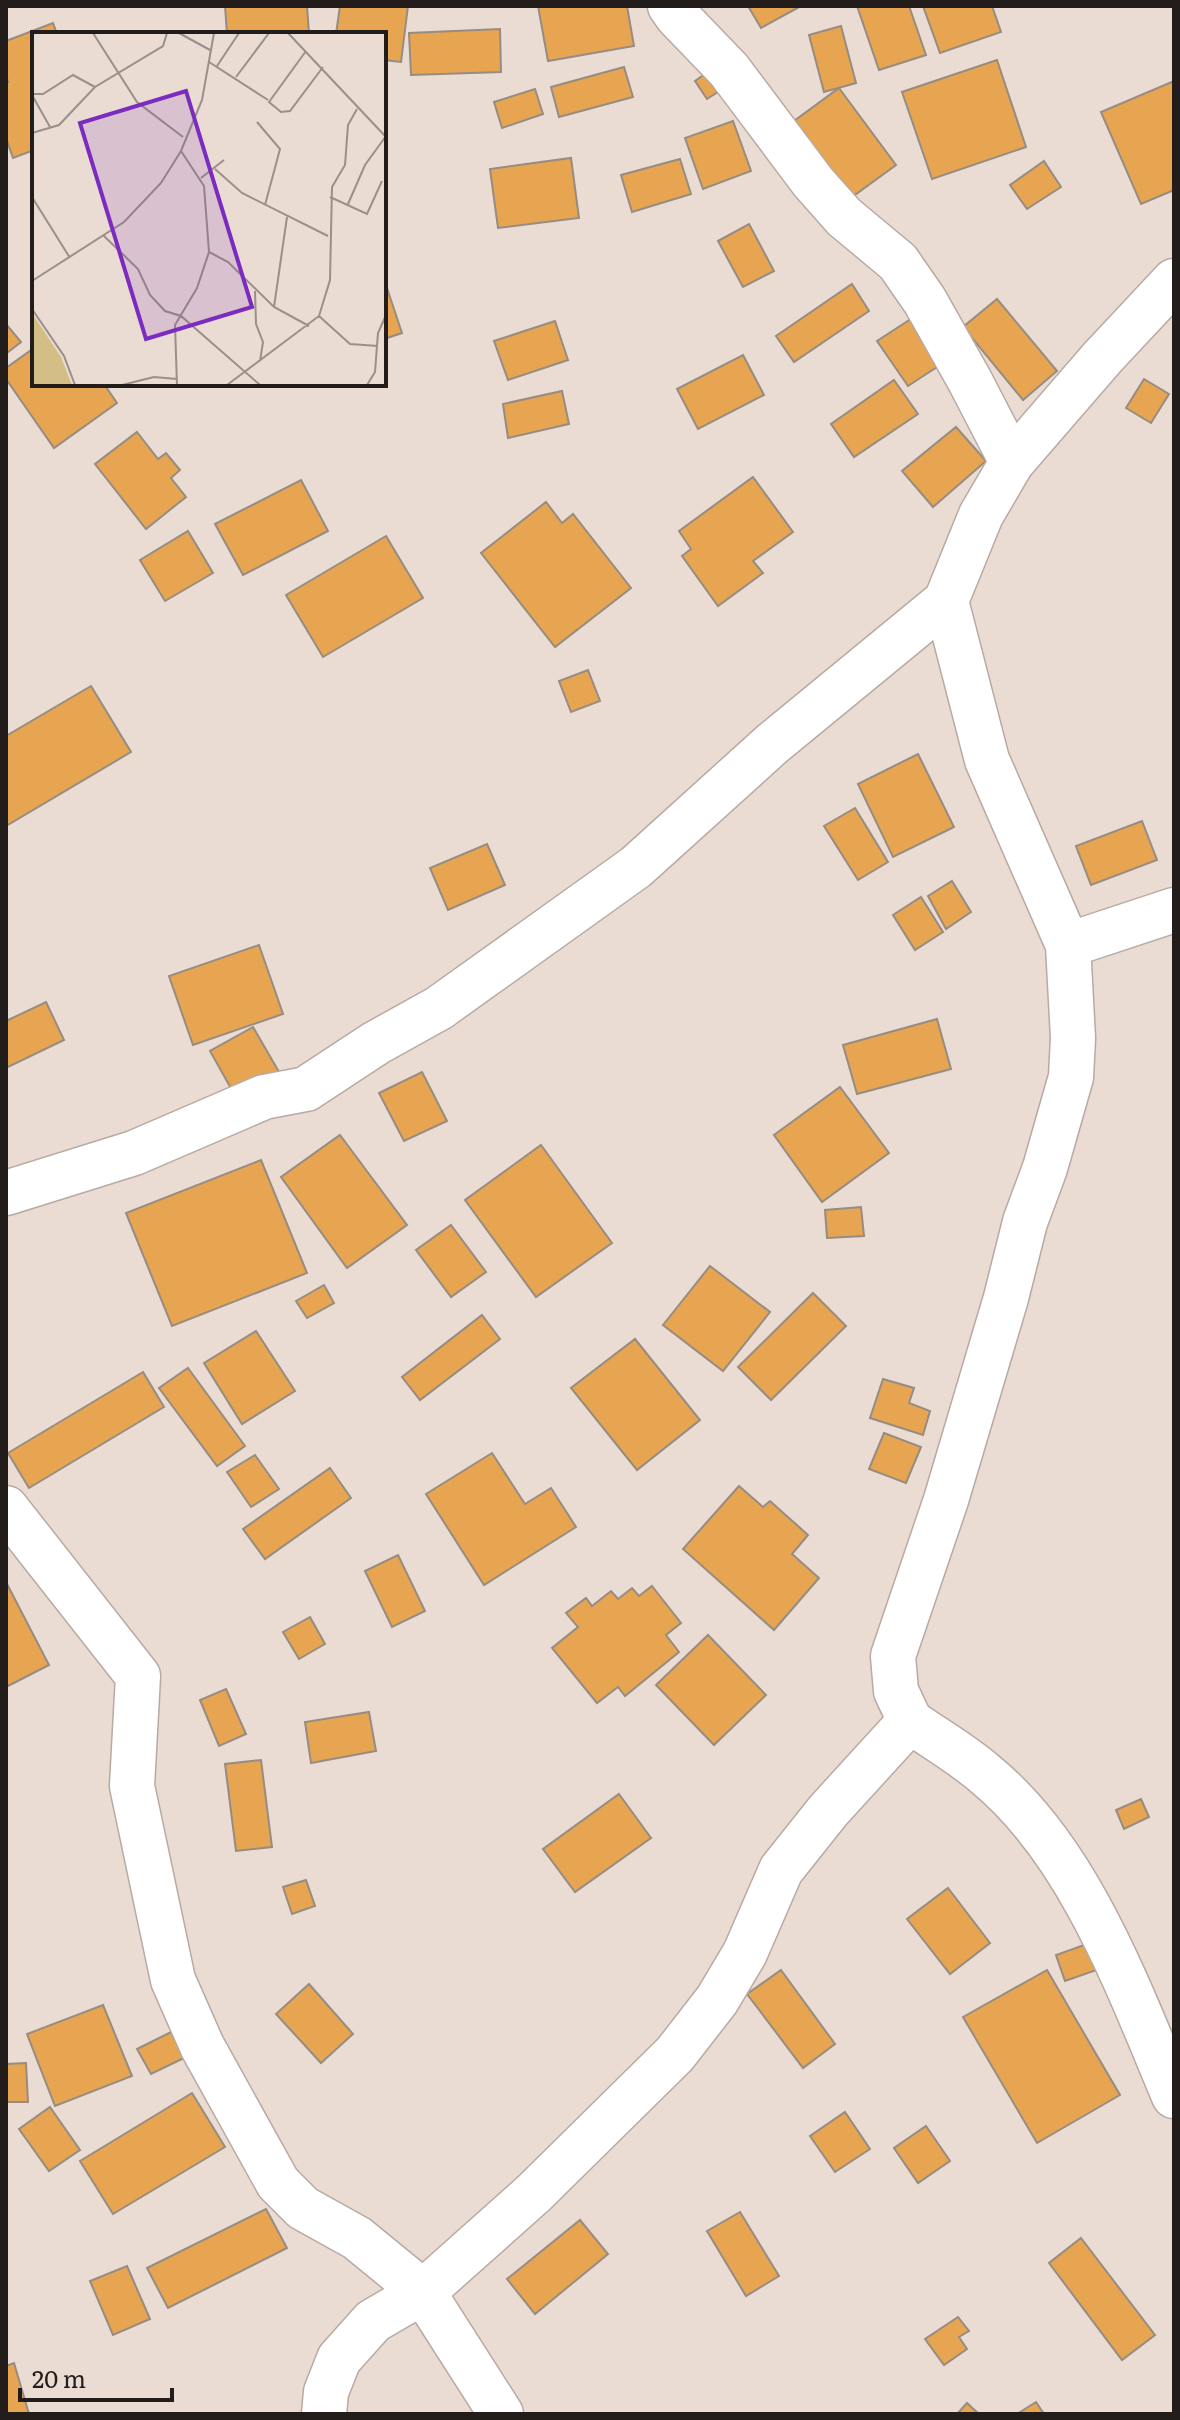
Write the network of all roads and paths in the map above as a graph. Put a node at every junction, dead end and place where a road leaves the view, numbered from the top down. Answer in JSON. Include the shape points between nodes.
{"nodes":[{"id":1,"x":670,"y":6,"type":"edge"},
{"id":2,"x":1174,"y":281,"type":"edge"},
{"id":3,"x":1012,"y":462,"type":"junction"},
{"id":4,"x":946,"y":601,"type":"junction"},
{"id":5,"x":1174,"y":910,"type":"edge"},
{"id":6,"x":1068,"y":945,"type":"junction"},
{"id":7,"x":6,"y":1193,"type":"edge"},
{"id":8,"x":6,"y":1508,"type":"edge"},
{"id":9,"x":910,"y":1721,"type":"junction"},
{"id":10,"x":1174,"y":2096,"type":"edge"},
{"id":11,"x":423,"y":2292,"type":"junction"},
{"id":12,"x":324,"y":2414,"type":"edge"},
{"id":13,"x":501,"y":2414,"type":"edge"}],
"edges":[{"from":1,"to":3,"type":"street","via":[[729,70],[844,217],[898,262],[925,301]]},
{"from":2,"to":3,"type":"street"},
{"from":3,"to":4,"type":"street","via":[[981,515]]},
{"from":4,"to":6,"type":"street","via":[[987,760]]},
{"from":4,"to":7,"type":"street","via":[[772,744],[636,867],[439,1008],[306,1089],[264,1097],[134,1153]]},
{"from":5,"to":6,"type":"street"},
{"from":6,"to":9,"type":"street","via":[[1071,1077],[946,1500],[893,1656],[896,1691]]},
{"from":8,"to":11,"type":"street","via":[[138,1676],[132,1786],[173,1980],[202,2046],[278,2183],[303,2208],[357,2238]]},
{"from":9,"to":10,"type":"street","via":[[986,1774],[1031,1820],[1074,1879],[1126,1981]]},
{"from":9,"to":11,"type":"street","via":[[781,1870],[745,1953],[675,2054],[534,2193]]},
{"from":11,"to":12,"type":"street","via":[[373,2321],[339,2359]]},
{"from":11,"to":13,"type":"street"}]}
